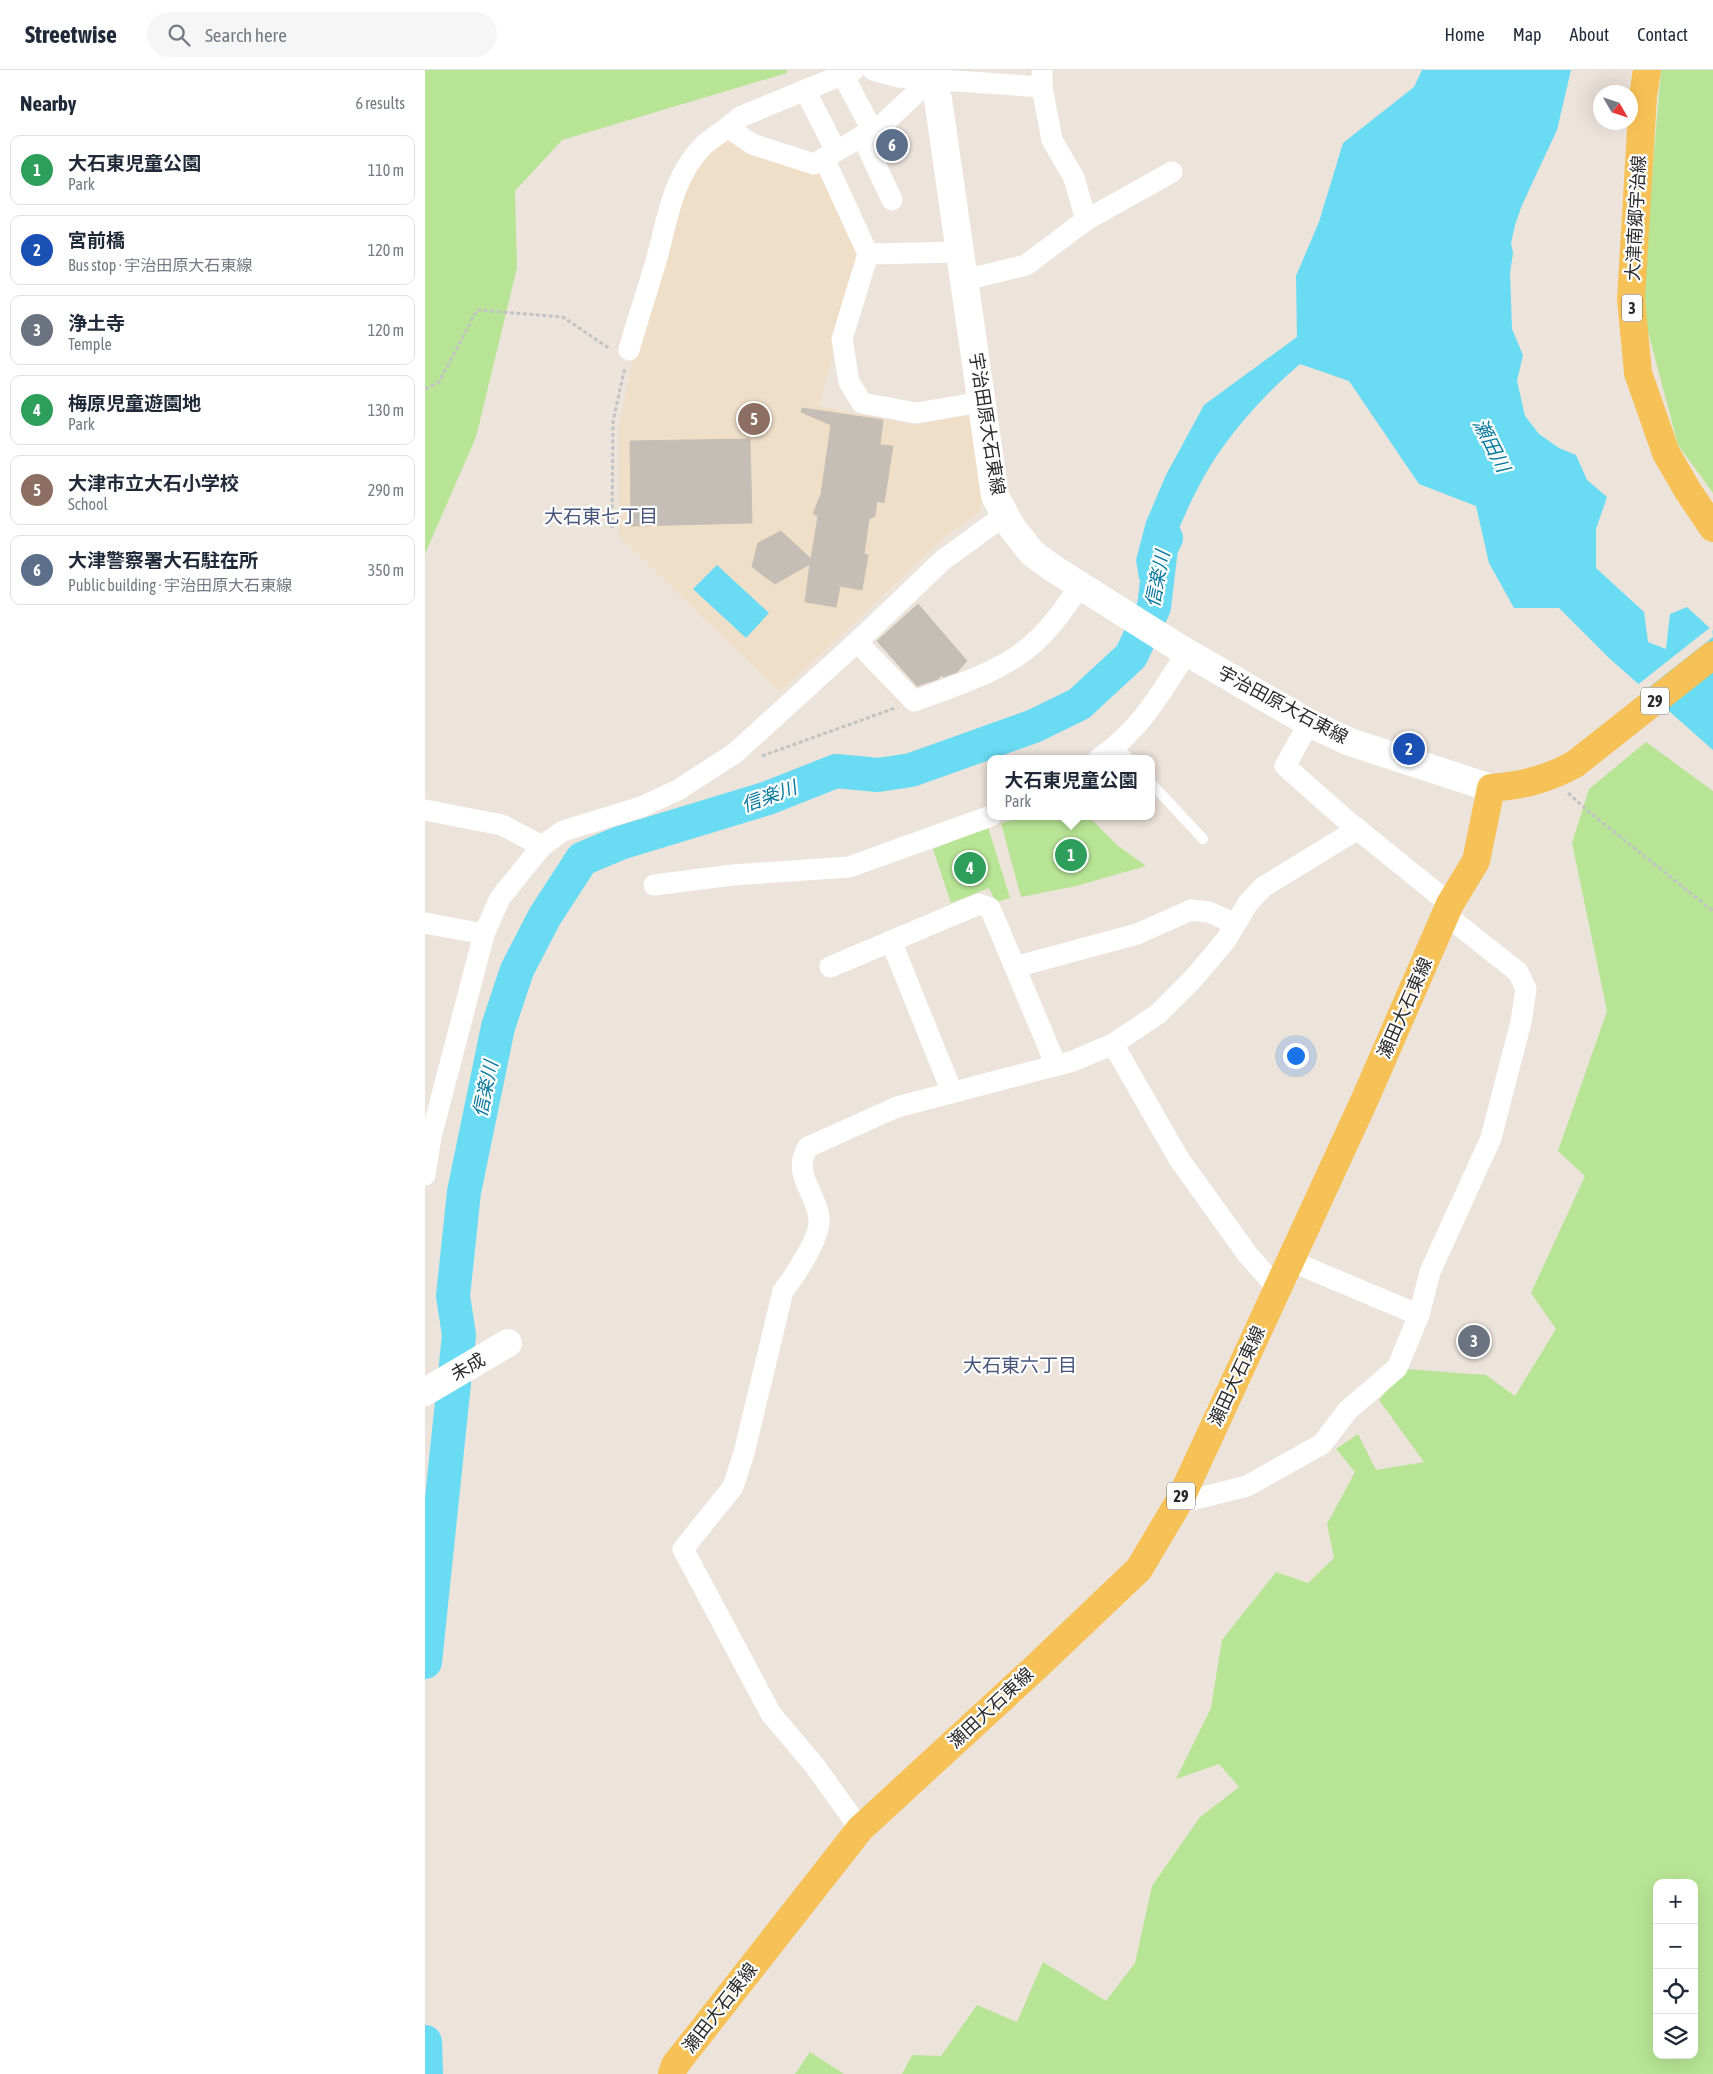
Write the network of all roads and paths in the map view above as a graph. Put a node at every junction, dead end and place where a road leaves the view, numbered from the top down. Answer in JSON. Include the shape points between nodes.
{"nodes":[{"id":1,"x":873,"y":70,"type":"edge"},
{"id":2,"x":1647,"y":70,"type":"edge"},
{"id":3,"x":848,"y":72,"type":"edge"},
{"id":4,"x":930,"y":74,"type":"edge"},
{"id":5,"x":1042,"y":79,"type":"edge"},
{"id":6,"x":805,"y":90,"type":"junction"},
{"id":7,"x":729,"y":128,"type":"junction"},
{"id":8,"x":867,"y":133,"type":"junction"},
{"id":9,"x":830,"y":154,"type":"junction"},
{"id":10,"x":1172,"y":172,"type":"dead end"},
{"id":11,"x":891,"y":200,"type":"dead end"},
{"id":12,"x":1086,"y":220,"type":"junction"},
{"id":13,"x":961,"y":252,"type":"junction"},
{"id":14,"x":869,"y":254,"type":"junction"},
{"id":15,"x":965,"y":280,"type":"junction"},
{"id":16,"x":629,"y":350,"type":"junction"},
{"id":17,"x":425,"y":389,"type":"edge"},
{"id":18,"x":982,"y":402,"type":"junction"},
{"id":19,"x":1005,"y":515,"type":"junction"},
{"id":20,"x":612,"y":528,"type":"dead end"},
{"id":21,"x":1713,"y":528,"type":"edge"},
{"id":22,"x":1086,"y":590,"type":"junction"},
{"id":23,"x":857,"y":642,"type":"junction"},
{"id":24,"x":1181,"y":649,"type":"junction"},
{"id":25,"x":1713,"y":656,"type":"edge"},
{"id":26,"x":914,"y":701,"type":"junction"},
{"id":27,"x":1309,"y":723,"type":"junction"},
{"id":28,"x":1123,"y":752,"type":"edge"},
{"id":29,"x":735,"y":754,"type":"junction"},
{"id":30,"x":1551,"y":777,"type":"junction"},
{"id":31,"x":1155,"y":787,"type":"edge"},
{"id":32,"x":1491,"y":788,"type":"junction"},
{"id":33,"x":425,"y":810,"type":"edge"},
{"id":34,"x":987,"y":817,"type":"edge"},
{"id":35,"x":1358,"y":829,"type":"junction"},
{"id":36,"x":1203,"y":839,"type":"dead end"},
{"id":37,"x":542,"y":846,"type":"junction"},
{"id":38,"x":654,"y":885,"type":"dead end"},
{"id":39,"x":1448,"y":909,"type":"junction"},
{"id":40,"x":1713,"y":911,"type":"edge"},
{"id":41,"x":425,"y":923,"type":"edge"},
{"id":42,"x":1235,"y":924,"type":"junction"},
{"id":43,"x":484,"y":934,"type":"junction"},
{"id":44,"x":891,"y":941,"type":"junction"},
{"id":45,"x":831,"y":966,"type":"dead end"},
{"id":46,"x":1015,"y":967,"type":"junction"},
{"id":47,"x":1113,"y":1044,"type":"junction"},
{"id":48,"x":1056,"y":1065,"type":"junction"},
{"id":49,"x":952,"y":1092,"type":"junction"},
{"id":50,"x":425,"y":1175,"type":"edge"},
{"id":51,"x":1291,"y":1261,"type":"junction"},
{"id":52,"x":1278,"y":1289,"type":"junction"},
{"id":53,"x":1419,"y":1315,"type":"junction"},
{"id":54,"x":508,"y":1343,"type":"dead end"},
{"id":55,"x":426,"y":1391,"type":"edge"},
{"id":56,"x":1180,"y":1500,"type":"junction"},
{"id":57,"x":859,"y":1829,"type":"junction"},
{"id":58,"x":672,"y":2074,"type":"edge"}],
"edges":[{"from":1,"to":4,"type":"street","via":[[899,77]]},
{"from":2,"to":21,"type":"main road","name":"大津南郷宇治線","number":"3","via":[[1631,299],[1638,373],[1666,453]]},
{"from":3,"to":6,"type":"street"},
{"from":3,"to":8,"type":"street"},
{"from":4,"to":5,"type":"street"},
{"from":4,"to":8,"type":"street","via":[[883,124]]},
{"from":4,"to":13,"type":"main road","name":"宇治田原大石東線","via":[[938,99]]},
{"from":5,"to":12,"type":"street","via":[[1052,140],[1074,178]]},
{"from":6,"to":7,"type":"street","via":[[740,117]]},
{"from":6,"to":9,"type":"street"},
{"from":7,"to":9,"type":"street","via":[[752,144],[814,164]]},
{"from":7,"to":16,"type":"street","via":[[704,146],[681,176]]},
{"from":8,"to":9,"type":"street"},
{"from":8,"to":11,"type":"street"},
{"from":9,"to":14,"type":"street"},
{"from":10,"to":12,"type":"street"},
{"from":12,"to":15,"type":"street","via":[[1026,264]]},
{"from":13,"to":14,"type":"street"},
{"from":13,"to":15,"type":"main road","name":"宇治田原大石東線"},
{"from":14,"to":18,"type":"street","via":[[842,339],[849,382],[862,403],[916,413]]},
{"from":15,"to":18,"type":"main road","name":"宇治田原大石東線"},
{"from":16,"to":17,"type":"path","via":[[616,353],[563,318],[477,310],[439,382]]},
{"from":16,"to":20,"type":"path","via":[[613,421]]},
{"from":18,"to":19,"type":"main road","name":"宇治田原大石東線","via":[[995,496]]},
{"from":19,"to":22,"type":"main road","name":"宇治田原大石東線","via":[[1032,553]]},
{"from":19,"to":23,"type":"street","via":[[943,560]]},
{"from":22,"to":24,"type":"main road","name":"宇治田原大石東線"},
{"from":22,"to":26,"type":"street","via":[[1022,652],[1006,663]]},
{"from":23,"to":26,"type":"street"},
{"from":23,"to":29,"type":"street"},
{"from":24,"to":27,"type":"main road","name":"宇治田原大石東線"},
{"from":24,"to":28,"type":"street","via":[[1147,716]]},
{"from":25,"to":30,"type":"main road","number":"29","via":[[1575,764]]},
{"from":26,"to":29,"type":"path","via":[[762,757]]},
{"from":27,"to":32,"type":"main road","name":"宇治田原大石東線","via":[[1350,742]]},
{"from":27,"to":35,"type":"street","via":[[1285,766]]},
{"from":29,"to":37,"type":"street","via":[[678,790],[641,807],[563,831]]},
{"from":30,"to":32,"type":"main road","number":"29"},
{"from":30,"to":40,"type":"path","via":[[1588,811]]},
{"from":31,"to":36,"type":"lane"},
{"from":32,"to":39,"type":"main road","name":"瀬田大石東線","number":"29","via":[[1476,861]]},
{"from":33,"to":37,"type":"street","via":[[502,824]]},
{"from":34,"to":38,"type":"street","via":[[849,867],[733,875]]},
{"from":35,"to":39,"type":"street"},
{"from":35,"to":42,"type":"street","via":[[1263,887]]},
{"from":37,"to":43,"type":"street","via":[[500,898]]},
{"from":39,"to":51,"type":"main road","name":"瀬田大石東線","number":"29"},
{"from":39,"to":53,"type":"street","via":[[1518,972],[1526,989],[1521,1022],[1491,1138],[1430,1272]]},
{"from":41,"to":43,"type":"street"},
{"from":42,"to":46,"type":"street","via":[[1209,912],[1191,910],[1137,934]]},
{"from":42,"to":47,"type":"street","via":[[1194,978],[1158,1014]]},
{"from":43,"to":50,"type":"street","via":[[431,1137]]},
{"from":44,"to":45,"type":"street"},
{"from":44,"to":46,"type":"street","via":[[979,904],[990,908]]},
{"from":44,"to":49,"type":"street"},
{"from":46,"to":48,"type":"street"},
{"from":47,"to":48,"type":"street"},
{"from":47,"to":52,"type":"street","via":[[1179,1159],[1248,1255]]},
{"from":48,"to":49,"type":"street"},
{"from":49,"to":57,"type":"street","via":[[897,1107],[808,1147],[801,1159],[803,1172],[820,1220],[813,1243],[783,1291],[745,1453],[733,1487],[683,1549],[771,1714],[815,1766]]},
{"from":51,"to":52,"type":"main road","name":"瀬田大石東線","number":"29"},
{"from":51,"to":53,"type":"street"},
{"from":52,"to":56,"type":"main road","name":"瀬田大石東線","number":"29"},
{"from":53,"to":56,"type":"street","via":[[1397,1368],[1348,1410],[1323,1444],[1247,1486]]},
{"from":54,"to":55,"type":"main road","name":"未成"},
{"from":56,"to":57,"type":"main road","name":"瀬田大石東線","number":"29","via":[[1139,1569]]},
{"from":57,"to":58,"type":"main road","name":"瀬田大石東線","number":"29","via":[[675,2065]]}]}
